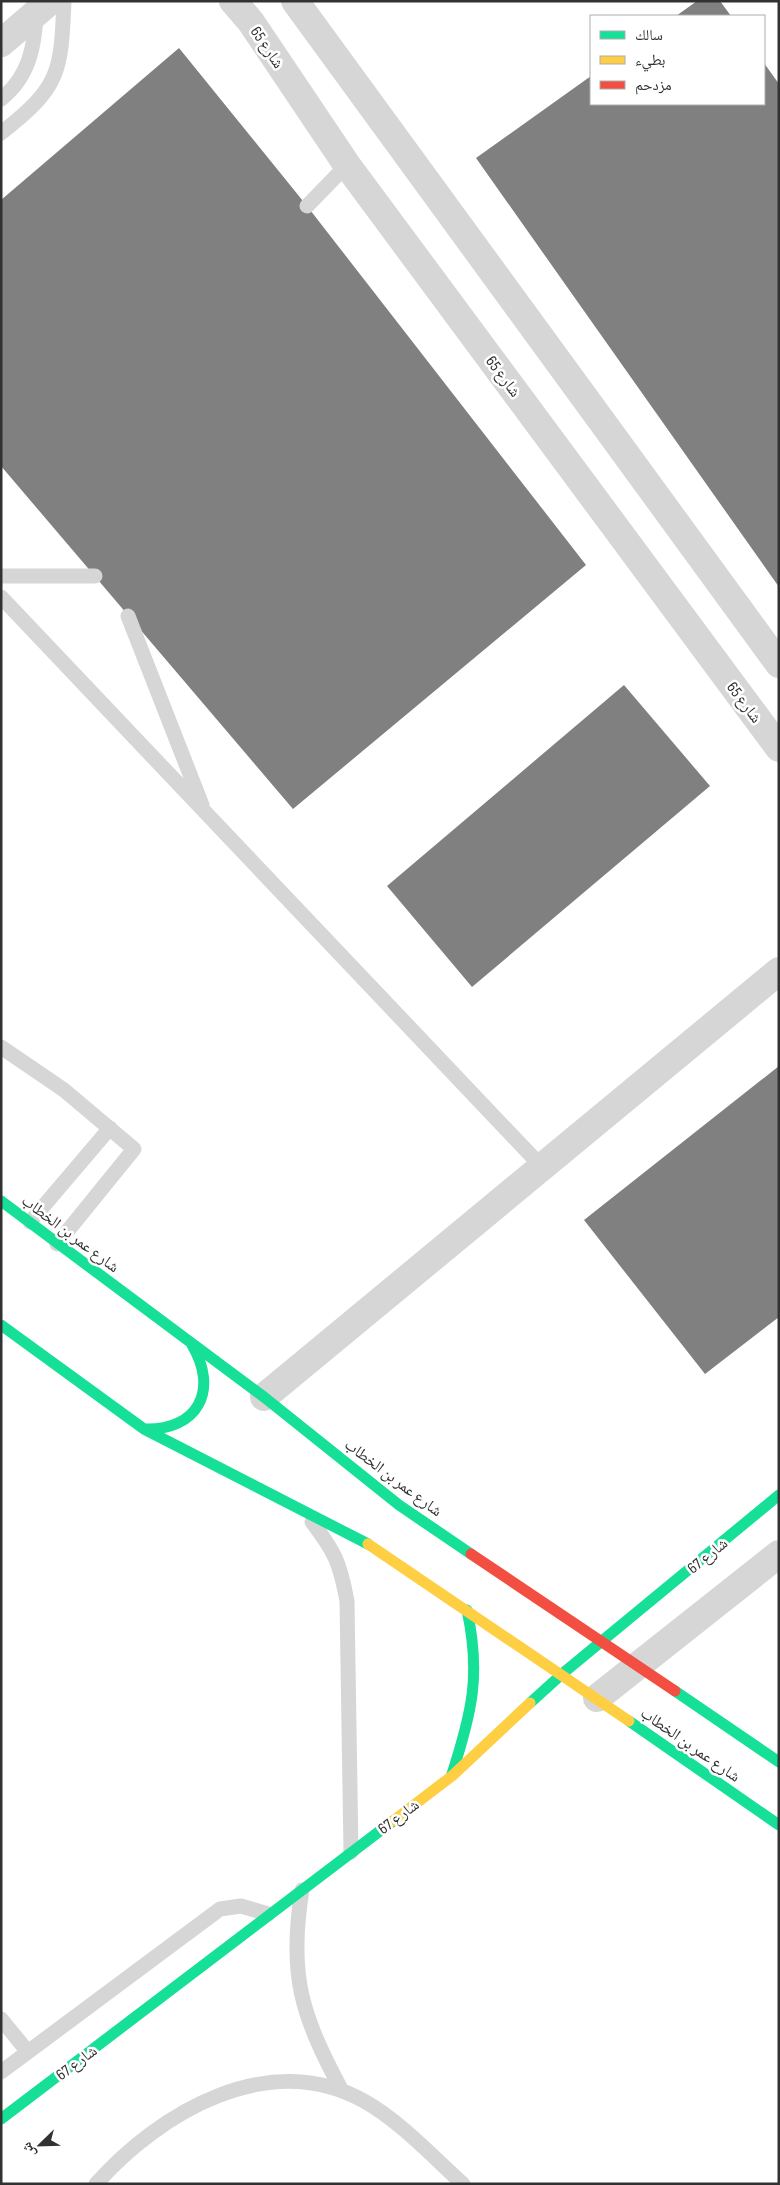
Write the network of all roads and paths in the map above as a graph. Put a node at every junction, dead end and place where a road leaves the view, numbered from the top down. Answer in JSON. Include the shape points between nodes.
{"nodes":[{"id":1,"x":64,"y":1,"type":"edge"},
{"id":2,"x":233,"y":1,"type":"edge"},
{"id":3,"x":295,"y":1,"type":"edge"},
{"id":4,"x":43,"y":7,"type":"edge"},
{"id":5,"x":1,"y":43,"type":"edge"},
{"id":6,"x":1,"y":99,"type":"edge"},
{"id":7,"x":1,"y":133,"type":"edge"},
{"id":8,"x":347,"y":165,"type":"junction"},
{"id":9,"x":307,"y":206,"type":"dead end"},
{"id":10,"x":1,"y":576,"type":"edge"},
{"id":11,"x":95,"y":576,"type":"dead end"},
{"id":12,"x":1,"y":597,"type":"edge"},
{"id":13,"x":128,"y":616,"type":"dead end"},
{"id":14,"x":779,"y":664,"type":"edge"},
{"id":15,"x":779,"y":748,"type":"edge"},
{"id":16,"x":206,"y":814,"type":"junction"},
{"id":17,"x":779,"y":971,"type":"edge"},
{"id":18,"x":1,"y":1047,"type":"edge"},
{"id":19,"x":110,"y":1128,"type":"junction"},
{"id":20,"x":542,"y":1167,"type":"junction"},
{"id":21,"x":1,"y":1201,"type":"edge"},
{"id":22,"x":30,"y":1222,"type":"junction"},
{"id":23,"x":57,"y":1244,"type":"junction"},
{"id":24,"x":4,"y":1330,"type":"edge"},
{"id":25,"x":192,"y":1345,"type":"junction"},
{"id":26,"x":264,"y":1397,"type":"junction"},
{"id":27,"x":144,"y":1429,"type":"junction"},
{"id":28,"x":779,"y":1495,"type":"edge"},
{"id":29,"x":305,"y":1513,"type":"junction"},
{"id":30,"x":779,"y":1554,"type":"edge"},
{"id":31,"x":467,"y":1610,"type":"junction"},
{"id":32,"x":602,"y":1641,"type":"junction"},
{"id":33,"x":639,"y":1665,"type":"junction"},
{"id":34,"x":562,"y":1674,"type":"junction"},
{"id":35,"x":596,"y":1698,"type":"junction"},
{"id":36,"x":779,"y":1762,"type":"edge"},
{"id":37,"x":452,"y":1776,"type":"junction"},
{"id":38,"x":779,"y":1825,"type":"edge"},
{"id":39,"x":351,"y":1852,"type":"junction"},
{"id":40,"x":303,"y":1887,"type":"junction"},
{"id":41,"x":268,"y":1914,"type":"junction"},
{"id":42,"x":1,"y":2019,"type":"edge"},
{"id":43,"x":28,"y":2052,"type":"junction"},
{"id":44,"x":1,"y":2072,"type":"edge"},
{"id":45,"x":342,"y":2091,"type":"junction"},
{"id":46,"x":2,"y":2116,"type":"edge"},
{"id":47,"x":96,"y":2184,"type":"edge"},
{"id":48,"x":463,"y":2184,"type":"edge"}],
"edges":[{"from":1,"to":7,"type":"lane","via":[[61,53],[52,82],[34,107]]},
{"from":2,"to":8,"type":"street","name":"شارع 65","via":[[251,22]]},
{"from":3,"to":14,"type":"street"},
{"from":4,"to":5,"type":"street"},
{"from":4,"to":6,"type":"lane","via":[[28,64],[19,81]]},
{"from":8,"to":9,"type":"lane"},
{"from":8,"to":15,"type":"street","name":"شارع 65"},
{"from":10,"to":11,"type":"lane"},
{"from":12,"to":16,"type":"lane"},
{"from":13,"to":16,"type":"lane"},
{"from":16,"to":20,"type":"lane"},
{"from":17,"to":20,"type":"street"},
{"from":18,"to":19,"type":"lane","via":[[64,1090]]},
{"from":19,"to":22,"type":"lane"},
{"from":19,"to":23,"type":"lane","via":[[134,1149]]},
{"from":20,"to":26,"type":"street"},
{"from":21,"to":22,"type":"street","name":"شارع عمر بن الخطاب"},
{"from":22,"to":23,"type":"street","name":"شارع عمر بن الخطاب"},
{"from":23,"to":25,"type":"street","name":"شارع عمر بن الخطاب"},
{"from":24,"to":27,"type":"street","name":"شارع عمر بن الخطاب"},
{"from":25,"to":26,"type":"street","name":"شارع عمر بن الخطاب"},
{"from":25,"to":27,"type":"street","via":[[203,1364],[206,1385],[199,1406],[178,1424],[166,1429]]},
{"from":26,"to":32,"type":"street","name":"شارع عمر بن الخطاب","via":[[399,1505]]},
{"from":27,"to":29,"type":"street","name":"شارع عمر بن الخطاب"},
{"from":28,"to":32,"type":"street","name":"شارع 67"},
{"from":29,"to":31,"type":"street","name":"شارع عمر بن الخطاب","via":[[361,1540]]},
{"from":29,"to":39,"type":"lane","via":[[332,1548],[347,1601]]},
{"from":30,"to":33,"type":"street"},
{"from":31,"to":34,"type":"street","name":"شارع عمر بن الخطاب"},
{"from":31,"to":37,"type":"street","via":[[474,1640],[476,1686]]},
{"from":32,"to":33,"type":"street","name":"شارع عمر بن الخطاب"},
{"from":32,"to":34,"type":"street","name":"شارع 67"},
{"from":33,"to":35,"type":"street"},
{"from":33,"to":36,"type":"street","name":"شارع عمر بن الخطاب"},
{"from":34,"to":35,"type":"street","name":"شارع عمر بن الخطاب"},
{"from":34,"to":37,"type":"street","name":"شارع 67"},
{"from":35,"to":38,"type":"street","name":"شارع عمر بن الخطاب"},
{"from":37,"to":39,"type":"street","name":"شارع 67"},
{"from":39,"to":40,"type":"street","name":"شارع 67"},
{"from":40,"to":41,"type":"street","name":"شارع 67"},
{"from":40,"to":45,"type":"lane","via":[[296,1957],[300,1992],[310,2026]]},
{"from":41,"to":43,"type":"lane","via":[[241,1906],[220,1909]]},
{"from":41,"to":46,"type":"street","name":"شارع 67"},
{"from":42,"to":43,"type":"lane"},
{"from":43,"to":44,"type":"lane"},
{"from":45,"to":47,"type":"lane","via":[[308,2082],[272,2082],[238,2089],[205,2101],[174,2116],[145,2136]]},
{"from":45,"to":48,"type":"lane","via":[[385,2115]]}]}
